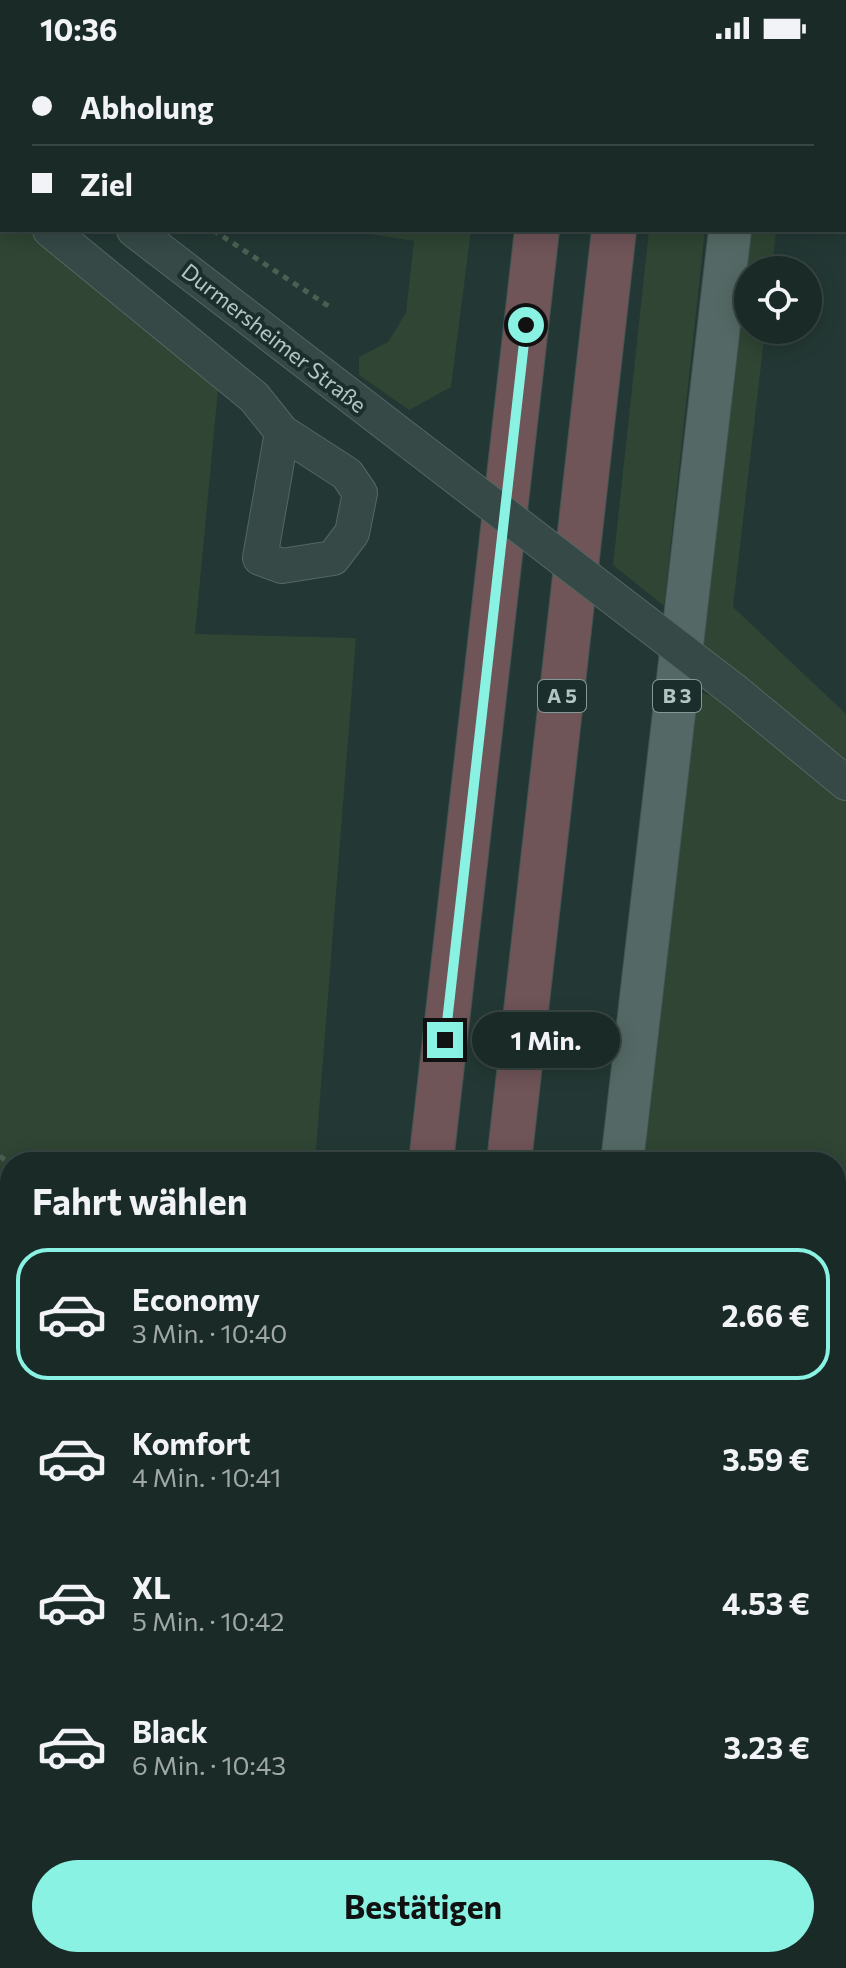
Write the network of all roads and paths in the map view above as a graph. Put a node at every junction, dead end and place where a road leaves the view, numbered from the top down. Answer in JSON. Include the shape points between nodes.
{"nodes":[{"id":1,"x":52,"y":232,"type":"edge"},
{"id":2,"x":137,"y":232,"type":"edge"},
{"id":3,"x":216,"y":232,"type":"edge"},
{"id":4,"x":537,"y":232,"type":"edge"},
{"id":5,"x":614,"y":232,"type":"edge"},
{"id":6,"x":730,"y":232,"type":"edge"},
{"id":7,"x":330,"y":307,"type":"dead end"},
{"id":8,"x":282,"y":432,"type":"dead end"},
{"id":9,"x":846,"y":783,"type":"edge"},
{"id":10,"x":432,"y":1152,"type":"edge"},
{"id":11,"x":510,"y":1152,"type":"edge"},
{"id":12,"x":623,"y":1152,"type":"edge"}],
"edges":[{"from":1,"to":8,"type":"lane","via":[[254,397]]},
{"from":2,"to":9,"type":"lane","name":"Durmersheimer Straße","bridge":true,"via":[[736,692]]},
{"from":3,"to":7,"type":"path"},
{"from":4,"to":10,"type":"highway"},
{"from":5,"to":11,"type":"highway","number":"A 5"},
{"from":6,"to":12,"type":"main road","number":"B 3"}]}
